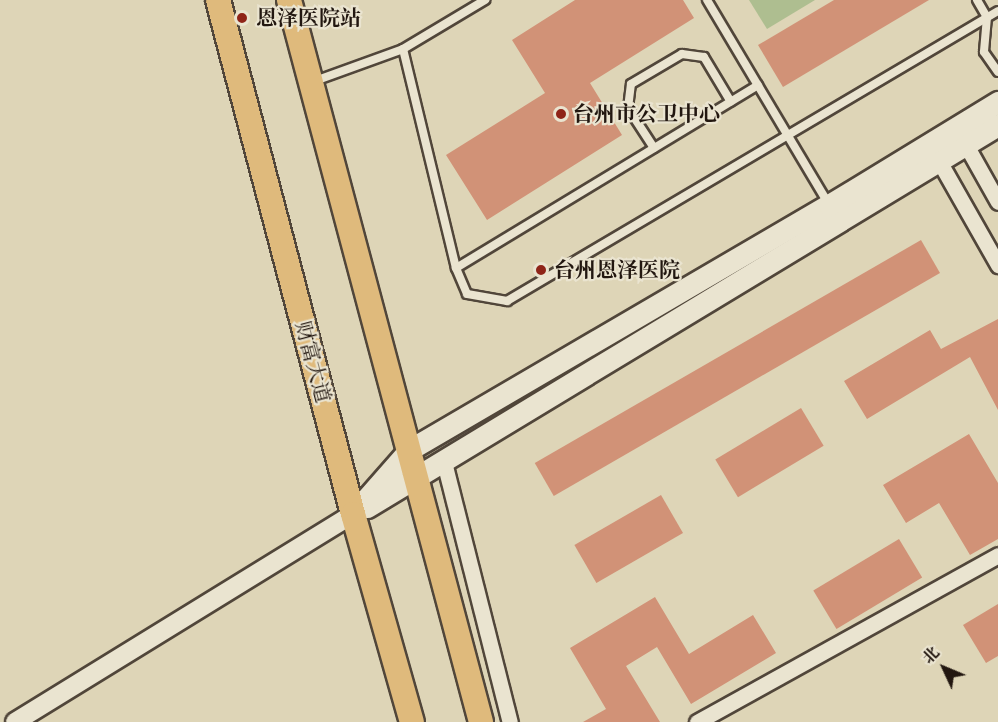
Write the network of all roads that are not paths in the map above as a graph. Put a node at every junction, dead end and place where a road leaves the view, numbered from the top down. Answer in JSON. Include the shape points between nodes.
{"nodes":[{"id":1,"x":218,"y":0,"type":"edge"},
{"id":2,"x":289,"y":0,"type":"edge"},
{"id":3,"x":485,"y":0,"type":"edge"},
{"id":4,"x":707,"y":0,"type":"edge"},
{"id":5,"x":977,"y":0,"type":"edge"},
{"id":6,"x":998,"y":11,"type":"edge"},
{"id":7,"x":987,"y":17,"type":"junction"},
{"id":8,"x":403,"y":49,"type":"junction"},
{"id":9,"x":998,"y":72,"type":"edge"},
{"id":10,"x":311,"y":83,"type":"junction"},
{"id":11,"x":758,"y":85,"type":"junction"},
{"id":12,"x":731,"y":102,"type":"junction"},
{"id":13,"x":998,"y":102,"type":"edge"},
{"id":14,"x":998,"y":125,"type":"edge"},
{"id":15,"x":788,"y":135,"type":"junction"},
{"id":16,"x":966,"y":145,"type":"junction"},
{"id":17,"x":654,"y":148,"type":"junction"},
{"id":18,"x":939,"y":161,"type":"junction"},
{"id":19,"x":998,"y":202,"type":"edge"},
{"id":20,"x":834,"y":214,"type":"junction"},
{"id":21,"x":998,"y":265,"type":"edge"},
{"id":22,"x":456,"y":268,"type":"junction"},
{"id":23,"x":409,"y":450,"type":"junction"},
{"id":24,"x":444,"y":462,"type":"junction"},
{"id":25,"x":414,"y":480,"type":"junction"},
{"id":26,"x":353,"y":514,"type":"junction"},
{"id":27,"x":998,"y":555,"type":"edge"},
{"id":28,"x":15,"y":722,"type":"edge"},
{"id":29,"x":412,"y":722,"type":"edge"},
{"id":30,"x":481,"y":722,"type":"edge"},
{"id":31,"x":510,"y":722,"type":"edge"},
{"id":32,"x":697,"y":722,"type":"edge"}],
"edges":[{"from":1,"to":26,"type":"main road","name":"财富大道"},
{"from":2,"to":10,"type":"main road"},
{"from":3,"to":8,"type":"lane"},
{"from":4,"to":11,"type":"lane"},
{"from":5,"to":7,"type":"lane"},
{"from":6,"to":7,"type":"lane"},
{"from":7,"to":9,"type":"lane","via":[[984,52]]},
{"from":7,"to":15,"type":"lane"},
{"from":8,"to":10,"type":"lane"},
{"from":8,"to":22,"type":"lane"},
{"from":10,"to":23,"type":"main road"},
{"from":11,"to":12,"type":"lane"},
{"from":11,"to":15,"type":"lane"},
{"from":12,"to":17,"type":"lane"},
{"from":12,"to":17,"type":"lane","via":[[704,57],[682,54],[632,84],[628,108]]},
{"from":13,"to":20,"type":"main road"},
{"from":14,"to":16,"type":"main road"},
{"from":15,"to":20,"type":"lane"},
{"from":15,"to":22,"type":"lane","via":[[507,301],[466,294]]},
{"from":16,"to":18,"type":"main road"},
{"from":16,"to":19,"type":"street"},
{"from":17,"to":22,"type":"lane"},
{"from":18,"to":20,"type":"main road"},
{"from":18,"to":21,"type":"street"},
{"from":20,"to":23,"type":"main road"},
{"from":20,"to":24,"type":"main road"},
{"from":23,"to":25,"type":"main road"},
{"from":23,"to":26,"type":"main road"},
{"from":24,"to":25,"type":"main road"},
{"from":24,"to":31,"type":"street"},
{"from":25,"to":26,"type":"main road"},
{"from":25,"to":30,"type":"main road"},
{"from":26,"to":28,"type":"street"},
{"from":26,"to":29,"type":"main road","name":"财富大道"},
{"from":27,"to":32,"type":"street"}]}
